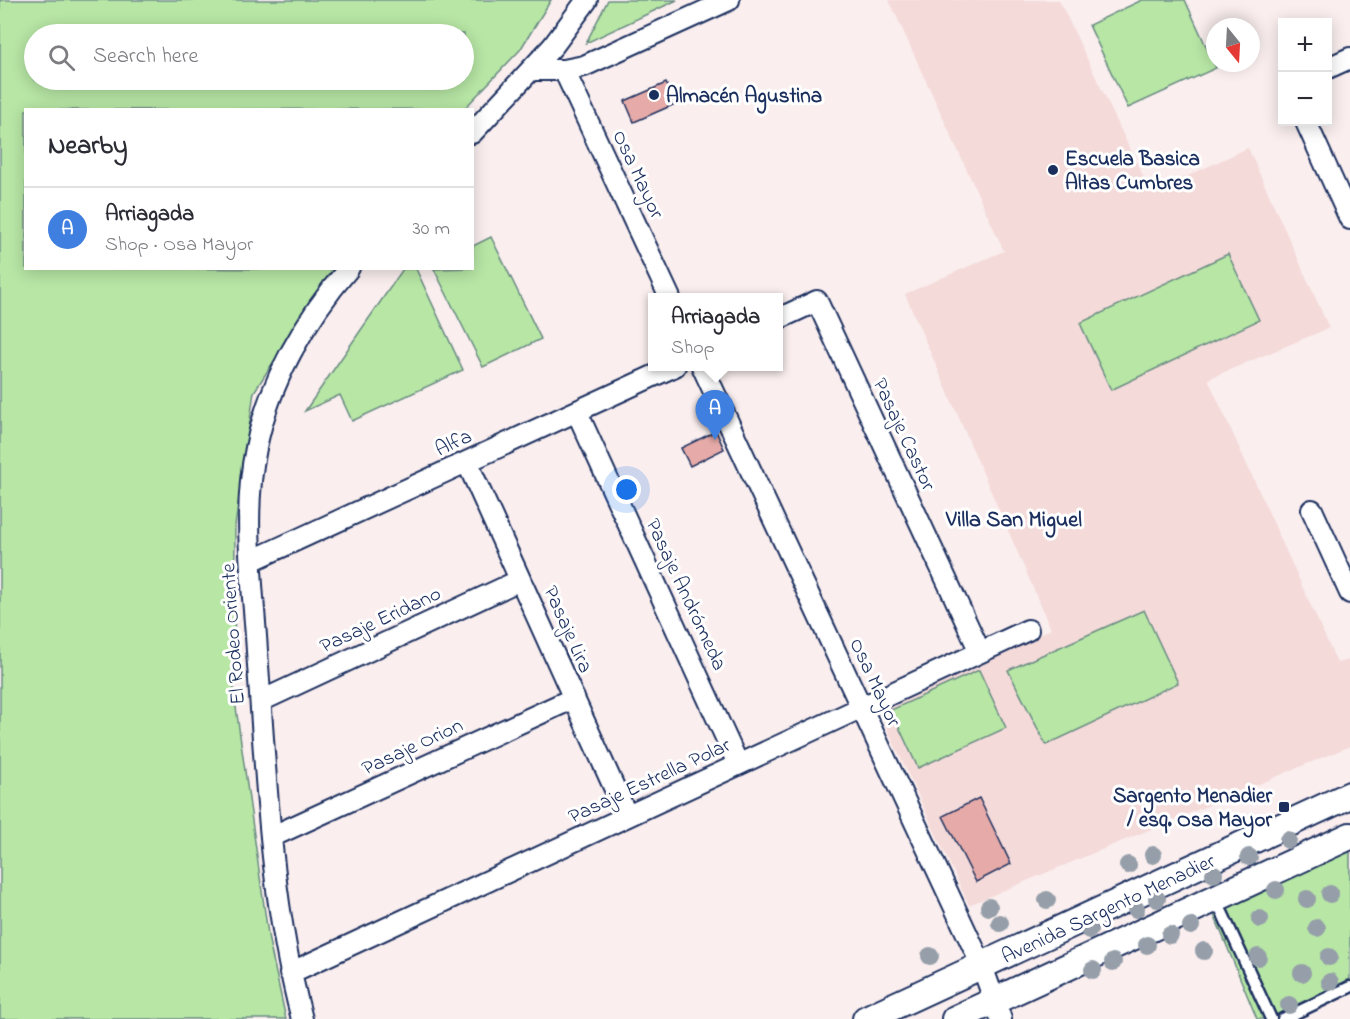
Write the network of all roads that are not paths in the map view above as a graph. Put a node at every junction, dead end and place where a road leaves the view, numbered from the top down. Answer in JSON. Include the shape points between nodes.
{"nodes":[{"id":1,"x":587,"y":0,"type":"edge"},
{"id":2,"x":729,"y":0,"type":"edge"},
{"id":3,"x":1350,"y":58,"type":"edge"},
{"id":4,"x":1332,"y":66,"type":"edge"},
{"id":5,"x":532,"y":70,"type":"junction"},
{"id":6,"x":564,"y":70,"type":"junction"},
{"id":7,"x":1308,"y":126,"type":"edge"},
{"id":8,"x":474,"y":131,"type":"edge"},
{"id":9,"x":1350,"y":219,"type":"edge"},
{"id":10,"x":347,"y":270,"type":"edge"},
{"id":11,"x":668,"y":293,"type":"edge"},
{"id":12,"x":783,"y":318,"type":"edge"},
{"id":13,"x":664,"y":371,"type":"edge"},
{"id":14,"x":704,"y":371,"type":"edge"},
{"id":15,"x":577,"y":412,"type":"junction"},
{"id":16,"x":466,"y":462,"type":"junction"},
{"id":17,"x":1312,"y":510,"type":"dead end"},
{"id":18,"x":251,"y":561,"type":"junction"},
{"id":19,"x":520,"y":580,"type":"junction"},
{"id":20,"x":1350,"y":593,"type":"edge"},
{"id":21,"x":1028,"y":630,"type":"dead end"},
{"id":22,"x":980,"y":652,"type":"junction"},
{"id":23,"x":574,"y":698,"type":"junction"},
{"id":24,"x":261,"y":701,"type":"junction"},
{"id":25,"x":861,"y":707,"type":"junction"},
{"id":26,"x":738,"y":764,"type":"junction"},
{"id":27,"x":1350,"y":795,"type":"edge"},
{"id":28,"x":627,"y":816,"type":"junction"},
{"id":29,"x":1350,"y":836,"type":"edge"},
{"id":30,"x":271,"y":837,"type":"junction"},
{"id":31,"x":1215,"y":898,"type":"junction"},
{"id":32,"x":982,"y":966,"type":"junction"},
{"id":33,"x":290,"y":973,"type":"junction"},
{"id":34,"x":1350,"y":987,"type":"edge"},
{"id":35,"x":997,"y":1010,"type":"edge"},
{"id":36,"x":302,"y":1019,"type":"edge"},
{"id":37,"x":866,"y":1019,"type":"edge"},
{"id":38,"x":955,"y":1019,"type":"edge"},
{"id":39,"x":1271,"y":1019,"type":"edge"},
{"id":40,"x":1283,"y":1019,"type":"edge"}],
"edges":[{"from":1,"to":5,"type":"street"},
{"from":2,"to":6,"type":"street","via":[[603,58]]},
{"from":3,"to":4,"type":"street"},
{"from":5,"to":6,"type":"street"},
{"from":5,"to":8,"type":"street"},
{"from":6,"to":11,"type":"street","name":"Osa Mayor"},
{"from":7,"to":9,"type":"street"},
{"from":10,"to":18,"type":"street","name":"El Rodeo Oriente","via":[[300,338],[262,423],[251,474]]},
{"from":12,"to":22,"type":"street","name":"Pasaje Castor","via":[[817,302]]},
{"from":13,"to":15,"type":"street","name":"Alfa"},
{"from":14,"to":25,"type":"street","name":"Osa Mayor"},
{"from":15,"to":16,"type":"street","name":"Alfa"},
{"from":15,"to":26,"type":"street","name":"Pasaje Andrómeda"},
{"from":16,"to":18,"type":"street","name":"Alfa"},
{"from":16,"to":19,"type":"street","name":"Pasaje Lira"},
{"from":17,"to":20,"type":"street"},
{"from":18,"to":24,"type":"street","name":"El Rodeo Oriente"},
{"from":19,"to":23,"type":"street","name":"Pasaje Lira"},
{"from":19,"to":24,"type":"street","name":"Pasaje Eridano"},
{"from":21,"to":22,"type":"street","name":"Pasaje Estrella Polar"},
{"from":22,"to":25,"type":"street","name":"Pasaje Estrella Polar"},
{"from":23,"to":28,"type":"street","name":"Pasaje Lira"},
{"from":23,"to":30,"type":"street","name":"Pasaje Orion"},
{"from":24,"to":30,"type":"street","name":"El Rodeo Oriente"},
{"from":25,"to":26,"type":"street","name":"Pasaje Estrella Polar"},
{"from":25,"to":32,"type":"street","name":"Osa Mayor"},
{"from":26,"to":28,"type":"street","name":"Pasaje Estrella Polar"},
{"from":27,"to":32,"type":"street","name":"Avenida Sargento Menadier"},
{"from":28,"to":33,"type":"street","name":"Pasaje Estrella Polar"},
{"from":29,"to":31,"type":"street","name":"Avenida Sargento Menadier"},
{"from":30,"to":33,"type":"street","name":"El Rodeo Oriente","via":[[276,895]]},
{"from":31,"to":35,"type":"street","name":"Avenida Sargento Menadier"},
{"from":31,"to":39,"type":"lane"},
{"from":32,"to":35,"type":"street","name":"Osa Mayor"},
{"from":32,"to":37,"type":"street","name":"Avenida Sargento Menadier"},
{"from":33,"to":36,"type":"street","name":"El Rodeo Oriente"},
{"from":34,"to":40,"type":"lane"},
{"from":35,"to":38,"type":"street","name":"Avenida Sargento Menadier"}]}
